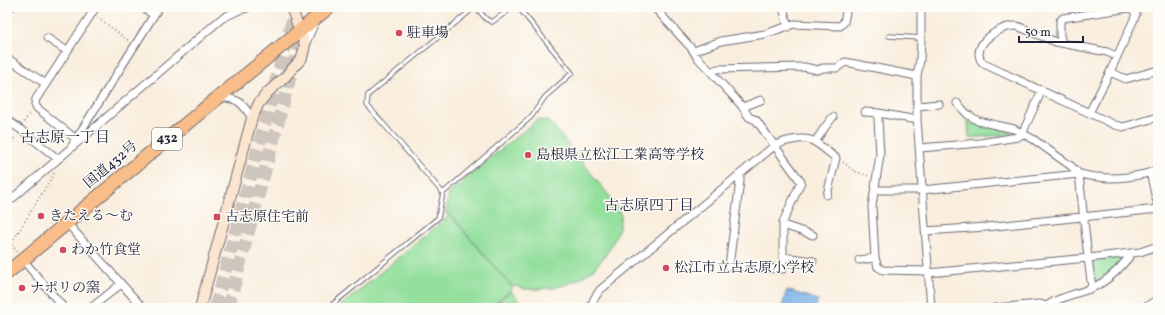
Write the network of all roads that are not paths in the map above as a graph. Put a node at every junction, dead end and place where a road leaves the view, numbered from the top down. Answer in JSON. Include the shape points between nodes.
{"nodes":[{"id":1,"x":142,"y":7,"type":"edge"},
{"id":2,"x":159,"y":7,"type":"edge"},
{"id":3,"x":250,"y":7,"type":"edge"},
{"id":4,"x":291,"y":7,"type":"edge"},
{"id":5,"x":329,"y":7,"type":"edge"},
{"id":6,"x":475,"y":7,"type":"edge"},
{"id":7,"x":518,"y":7,"type":"edge"},
{"id":8,"x":783,"y":7,"type":"edge"},
{"id":9,"x":847,"y":7,"type":"edge"},
{"id":10,"x":921,"y":7,"type":"edge"},
{"id":11,"x":658,"y":8,"type":"edge"},
{"id":12,"x":93,"y":9,"type":"edge"},
{"id":13,"x":318,"y":12,"type":"edge"},
{"id":14,"x":154,"y":15,"type":"junction"},
{"id":15,"x":788,"y":27,"type":"junction"},
{"id":16,"x":300,"y":32,"type":"junction"},
{"id":17,"x":889,"y":36,"type":"dead end"},
{"id":18,"x":47,"y":38,"type":"dead end"},
{"id":19,"x":921,"y":38,"type":"junction"},
{"id":20,"x":1062,"y":43,"type":"junction"},
{"id":21,"x":305,"y":45,"type":"junction"},
{"id":22,"x":67,"y":51,"type":"junction"},
{"id":23,"x":694,"y":51,"type":"junction"},
{"id":24,"x":1116,"y":56,"type":"junction"},
{"id":25,"x":7,"y":58,"type":"edge"},
{"id":26,"x":1158,"y":70,"type":"edge"},
{"id":27,"x":711,"y":72,"type":"junction"},
{"id":28,"x":1110,"y":72,"type":"junction"},
{"id":29,"x":918,"y":76,"type":"junction"},
{"id":30,"x":46,"y":84,"type":"junction"},
{"id":31,"x":1042,"y":90,"type":"junction"},
{"id":32,"x":219,"y":97,"type":"junction"},
{"id":33,"x":761,"y":100,"type":"dead end"},
{"id":34,"x":939,"y":104,"type":"dead end"},
{"id":35,"x":957,"y":104,"type":"dead end"},
{"id":36,"x":917,"y":106,"type":"junction"},
{"id":37,"x":743,"y":107,"type":"junction"},
{"id":38,"x":865,"y":112,"type":"dead end"},
{"id":39,"x":879,"y":113,"type":"junction"},
{"id":40,"x":1089,"y":113,"type":"junction"},
{"id":41,"x":833,"y":117,"type":"dead end"},
{"id":42,"x":1158,"y":117,"type":"edge"},
{"id":43,"x":252,"y":118,"type":"junction"},
{"id":44,"x":917,"y":119,"type":"junction"},
{"id":45,"x":7,"y":120,"type":"edge"},
{"id":46,"x":1022,"y":134,"type":"junction"},
{"id":47,"x":76,"y":139,"type":"junction"},
{"id":48,"x":815,"y":142,"type":"junction"},
{"id":49,"x":774,"y":146,"type":"junction"},
{"id":50,"x":920,"y":148,"type":"junction"},
{"id":51,"x":68,"y":151,"type":"junction"},
{"id":52,"x":58,"y":159,"type":"junction"},
{"id":53,"x":1158,"y":170,"type":"edge"},
{"id":54,"x":1150,"y":172,"type":"junction"},
{"id":55,"x":740,"y":174,"type":"junction"},
{"id":56,"x":1080,"y":174,"type":"junction"},
{"id":57,"x":874,"y":190,"type":"junction"},
{"id":58,"x":922,"y":190,"type":"junction"},
{"id":59,"x":443,"y":193,"type":"junction"},
{"id":60,"x":827,"y":195,"type":"dead end"},
{"id":61,"x":7,"y":203,"type":"edge"},
{"id":62,"x":1158,"y":208,"type":"edge"},
{"id":63,"x":1084,"y":216,"type":"junction"},
{"id":64,"x":67,"y":223,"type":"junction"},
{"id":65,"x":783,"y":225,"type":"junction"},
{"id":66,"x":925,"y":231,"type":"junction"},
{"id":67,"x":813,"y":235,"type":"dead end"},
{"id":68,"x":1158,"y":246,"type":"edge"},
{"id":69,"x":1132,"y":254,"type":"junction"},
{"id":70,"x":783,"y":258,"type":"junction"},
{"id":71,"x":875,"y":258,"type":"junction"},
{"id":72,"x":1088,"y":258,"type":"junction"},
{"id":73,"x":23,"y":260,"type":"junction"},
{"id":74,"x":858,"y":260,"type":"dead end"},
{"id":75,"x":814,"y":261,"type":"dead end"},
{"id":76,"x":928,"y":272,"type":"junction"},
{"id":77,"x":7,"y":273,"type":"edge"},
{"id":78,"x":121,"y":284,"type":"junction"},
{"id":79,"x":1092,"y":288,"type":"junction"},
{"id":80,"x":134,"y":299,"type":"junction"},
{"id":81,"x":1158,"y":300,"type":"edge"},
{"id":82,"x":1045,"y":307,"type":"edge"},
{"id":83,"x":64,"y":308,"type":"edge"},
{"id":84,"x":91,"y":308,"type":"edge"},
{"id":85,"x":133,"y":308,"type":"edge"},
{"id":86,"x":143,"y":308,"type":"edge"},
{"id":87,"x":200,"y":308,"type":"edge"},
{"id":88,"x":328,"y":308,"type":"edge"},
{"id":89,"x":590,"y":308,"type":"edge"},
{"id":90,"x":931,"y":308,"type":"edge"},
{"id":91,"x":994,"y":308,"type":"edge"},
{"id":92,"x":1144,"y":308,"type":"edge"}],
"edges":[{"from":1,"to":14,"type":"street"},
{"from":2,"to":14,"type":"street"},
{"from":3,"to":51,"type":"street","via":[[221,19]]},
{"from":4,"to":16,"type":"street"},
{"from":5,"to":13,"type":"highway","name":"国道432号","number":"432"},
{"from":6,"to":7,"type":"lane","via":[[492,22],[512,8]]},
{"from":6,"to":59,"type":"lane","via":[[368,95],[367,105]]},
{"from":7,"to":59,"type":"lane","via":[[572,73],[545,97],[531,117]]},
{"from":8,"to":15,"type":"street"},
{"from":9,"to":15,"type":"street","via":[[844,22],[840,26],[799,24]]},
{"from":10,"to":19,"type":"street"},
{"from":11,"to":23,"type":"street"},
{"from":12,"to":22,"type":"street"},
{"from":13,"to":16,"type":"highway","name":"国道432号","number":"432"},
{"from":13,"to":21,"type":"street"},
{"from":14,"to":47,"type":"street"},
{"from":15,"to":23,"type":"street","via":[[721,42]]},
{"from":16,"to":21,"type":"street"},
{"from":16,"to":32,"type":"highway","name":"国道432号","number":"432"},
{"from":17,"to":19,"type":"lane"},
{"from":18,"to":22,"type":"street"},
{"from":19,"to":29,"type":"street"},
{"from":20,"to":24,"type":"street"},
{"from":20,"to":24,"type":"street","via":[[1060,21],[1063,18],[1132,9],[1135,17]]},
{"from":20,"to":31,"type":"street","via":[[1014,26],[987,37],[982,43],[979,54],[982,62]]},
{"from":21,"to":43,"type":"street","via":[[302,58],[283,80],[268,92]]},
{"from":22,"to":30,"type":"street"},
{"from":23,"to":27,"type":"street"},
{"from":24,"to":28,"type":"street"},
{"from":25,"to":30,"type":"street"},
{"from":26,"to":28,"type":"street","via":[[1126,79]]},
{"from":27,"to":29,"type":"street","via":[[717,69],[786,66],[818,70],[837,68],[845,62]]},
{"from":27,"to":37,"type":"street"},
{"from":28,"to":40,"type":"street"},
{"from":29,"to":36,"type":"street"},
{"from":30,"to":47,"type":"street","via":[[35,105]]},
{"from":31,"to":40,"type":"street"},
{"from":31,"to":46,"type":"street"},
{"from":32,"to":43,"type":"street","via":[[232,98],[241,103]]},
{"from":32,"to":64,"type":"highway","name":"国道432号","number":"432"},
{"from":33,"to":37,"type":"street"},
{"from":34,"to":36,"type":"street"},
{"from":35,"to":46,"type":"street","via":[[978,121],[1014,129]]},
{"from":36,"to":44,"type":"street"},
{"from":37,"to":49,"type":"street","via":[[749,117],[756,120]]},
{"from":38,"to":39,"type":"street"},
{"from":39,"to":44,"type":"street"},
{"from":39,"to":57,"type":"street","via":[[880,155]]},
{"from":40,"to":42,"type":"street","via":[[1123,127]]},
{"from":41,"to":48,"type":"street"},
{"from":43,"to":87,"type":"street"},
{"from":44,"to":50,"type":"street"},
{"from":45,"to":52,"type":"street"},
{"from":46,"to":50,"type":"street","via":[[1014,138],[980,143]]},
{"from":46,"to":56,"type":"street","via":[[1033,139]]},
{"from":47,"to":51,"type":"street"},
{"from":48,"to":49,"type":"street","via":[[800,139]]},
{"from":48,"to":60,"type":"street","via":[[836,158]]},
{"from":49,"to":55,"type":"street"},
{"from":49,"to":65,"type":"street","via":[[801,182]]},
{"from":50,"to":58,"type":"street"},
{"from":51,"to":52,"type":"street"},
{"from":52,"to":61,"type":"street"},
{"from":53,"to":54,"type":"street"},
{"from":54,"to":56,"type":"street","via":[[1117,178]]},
{"from":54,"to":62,"type":"street"},
{"from":55,"to":70,"type":"street","via":[[729,266],[783,269]]},
{"from":55,"to":89,"type":"street","via":[[600,290]]},
{"from":56,"to":58,"type":"street"},
{"from":56,"to":63,"type":"street"},
{"from":57,"to":58,"type":"street"},
{"from":57,"to":71,"type":"street","via":[[872,206]]},
{"from":58,"to":66,"type":"street"},
{"from":59,"to":88,"type":"lane","via":[[438,218]]},
{"from":62,"to":63,"type":"street"},
{"from":63,"to":66,"type":"street"},
{"from":63,"to":72,"type":"street"},
{"from":64,"to":73,"type":"highway","name":"国道432号","number":"432"},
{"from":64,"to":78,"type":"street"},
{"from":65,"to":67,"type":"street"},
{"from":65,"to":70,"type":"street"},
{"from":66,"to":76,"type":"street"},
{"from":68,"to":69,"type":"street"},
{"from":69,"to":72,"type":"street"},
{"from":69,"to":79,"type":"street","via":[[1102,283]]},
{"from":70,"to":75,"type":"street"},
{"from":71,"to":74,"type":"street"},
{"from":71,"to":76,"type":"street","via":[[881,269]]},
{"from":72,"to":76,"type":"street"},
{"from":72,"to":79,"type":"street"},
{"from":73,"to":77,"type":"highway","name":"国道432号","number":"432"},
{"from":73,"to":83,"type":"street"},
{"from":76,"to":90,"type":"street"},
{"from":78,"to":80,"type":"street"},
{"from":78,"to":84,"type":"street"},
{"from":79,"to":82,"type":"street"},
{"from":80,"to":85,"type":"street"},
{"from":80,"to":86,"type":"street"},
{"from":81,"to":92,"type":"street"},
{"from":82,"to":91,"type":"street","via":[[1040,304]]}]}
